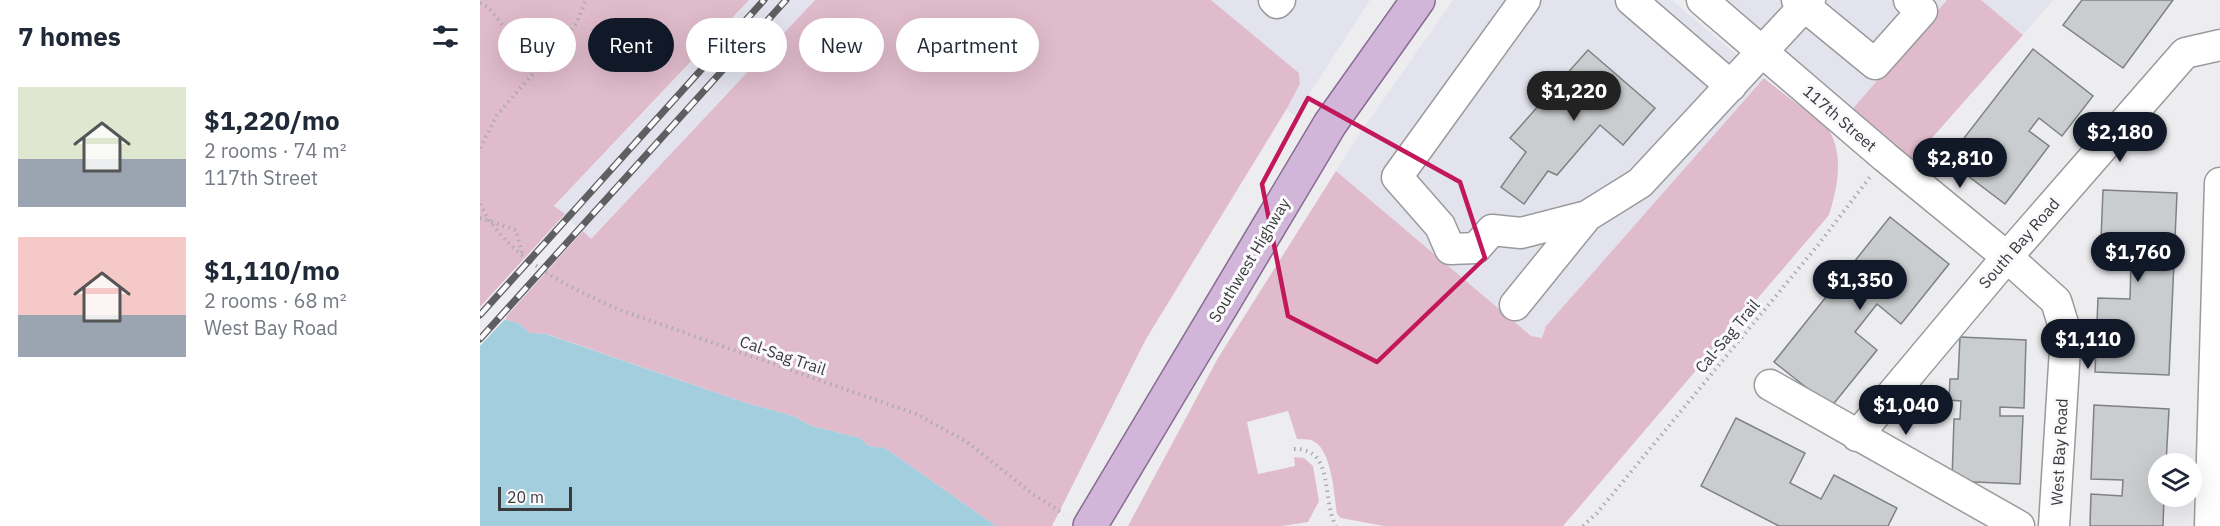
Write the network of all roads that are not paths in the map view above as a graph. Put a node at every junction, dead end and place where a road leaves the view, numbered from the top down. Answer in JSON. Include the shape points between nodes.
{"nodes":[{"id":1,"x":1274,"y":0,"type":"edge"},
{"id":2,"x":1280,"y":0,"type":"edge"},
{"id":3,"x":1418,"y":0,"type":"edge"},
{"id":4,"x":1525,"y":0,"type":"edge"},
{"id":5,"x":1631,"y":0,"type":"edge"},
{"id":6,"x":1702,"y":0,"type":"edge"},
{"id":7,"x":1909,"y":0,"type":"edge"},
{"id":8,"x":1804,"y":2,"type":"edge"},
{"id":9,"x":2220,"y":45,"type":"edge"},
{"id":10,"x":1763,"y":51,"type":"junction"},
{"id":11,"x":1731,"y":86,"type":"junction"},
{"id":12,"x":2220,"y":183,"type":"edge"},
{"id":13,"x":1587,"y":216,"type":"junction"},
{"id":14,"x":2007,"y":256,"type":"junction"},
{"id":15,"x":1515,"y":305,"type":"dead end"},
{"id":16,"x":1770,"y":385,"type":"dead end"},
{"id":17,"x":1857,"y":436,"type":"junction"},
{"id":18,"x":1087,"y":517,"type":"edge"},
{"id":19,"x":2019,"y":526,"type":"edge"},
{"id":20,"x":2054,"y":526,"type":"edge"},
{"id":21,"x":2210,"y":526,"type":"edge"}],
"edges":[{"from":1,"to":2,"type":"street"},
{"from":3,"to":18,"type":"main road","name":"Southwest Highway","via":[[1330,124]]},
{"from":4,"to":13,"type":"street","via":[[1397,177],[1440,226],[1450,249],[1476,248],[1492,230],[1521,232]]},
{"from":5,"to":11,"type":"street"},
{"from":6,"to":10,"type":"street","name":"117th Street"},
{"from":7,"to":8,"type":"street","via":[[1922,11],[1875,64]]},
{"from":8,"to":10,"type":"street"},
{"from":9,"to":14,"type":"street","name":"South Bay Road","via":[[2185,53]]},
{"from":10,"to":11,"type":"street"},
{"from":10,"to":14,"type":"street","name":"117th Street"},
{"from":11,"to":13,"type":"street","via":[[1640,183]]},
{"from":12,"to":21,"type":"street"},
{"from":13,"to":15,"type":"street"},
{"from":14,"to":17,"type":"street","name":"South Bay Road"},
{"from":14,"to":20,"type":"street","name":"West Bay Road","via":[[2056,301],[2066,333]]},
{"from":16,"to":17,"type":"street"},
{"from":17,"to":19,"type":"street"}]}
